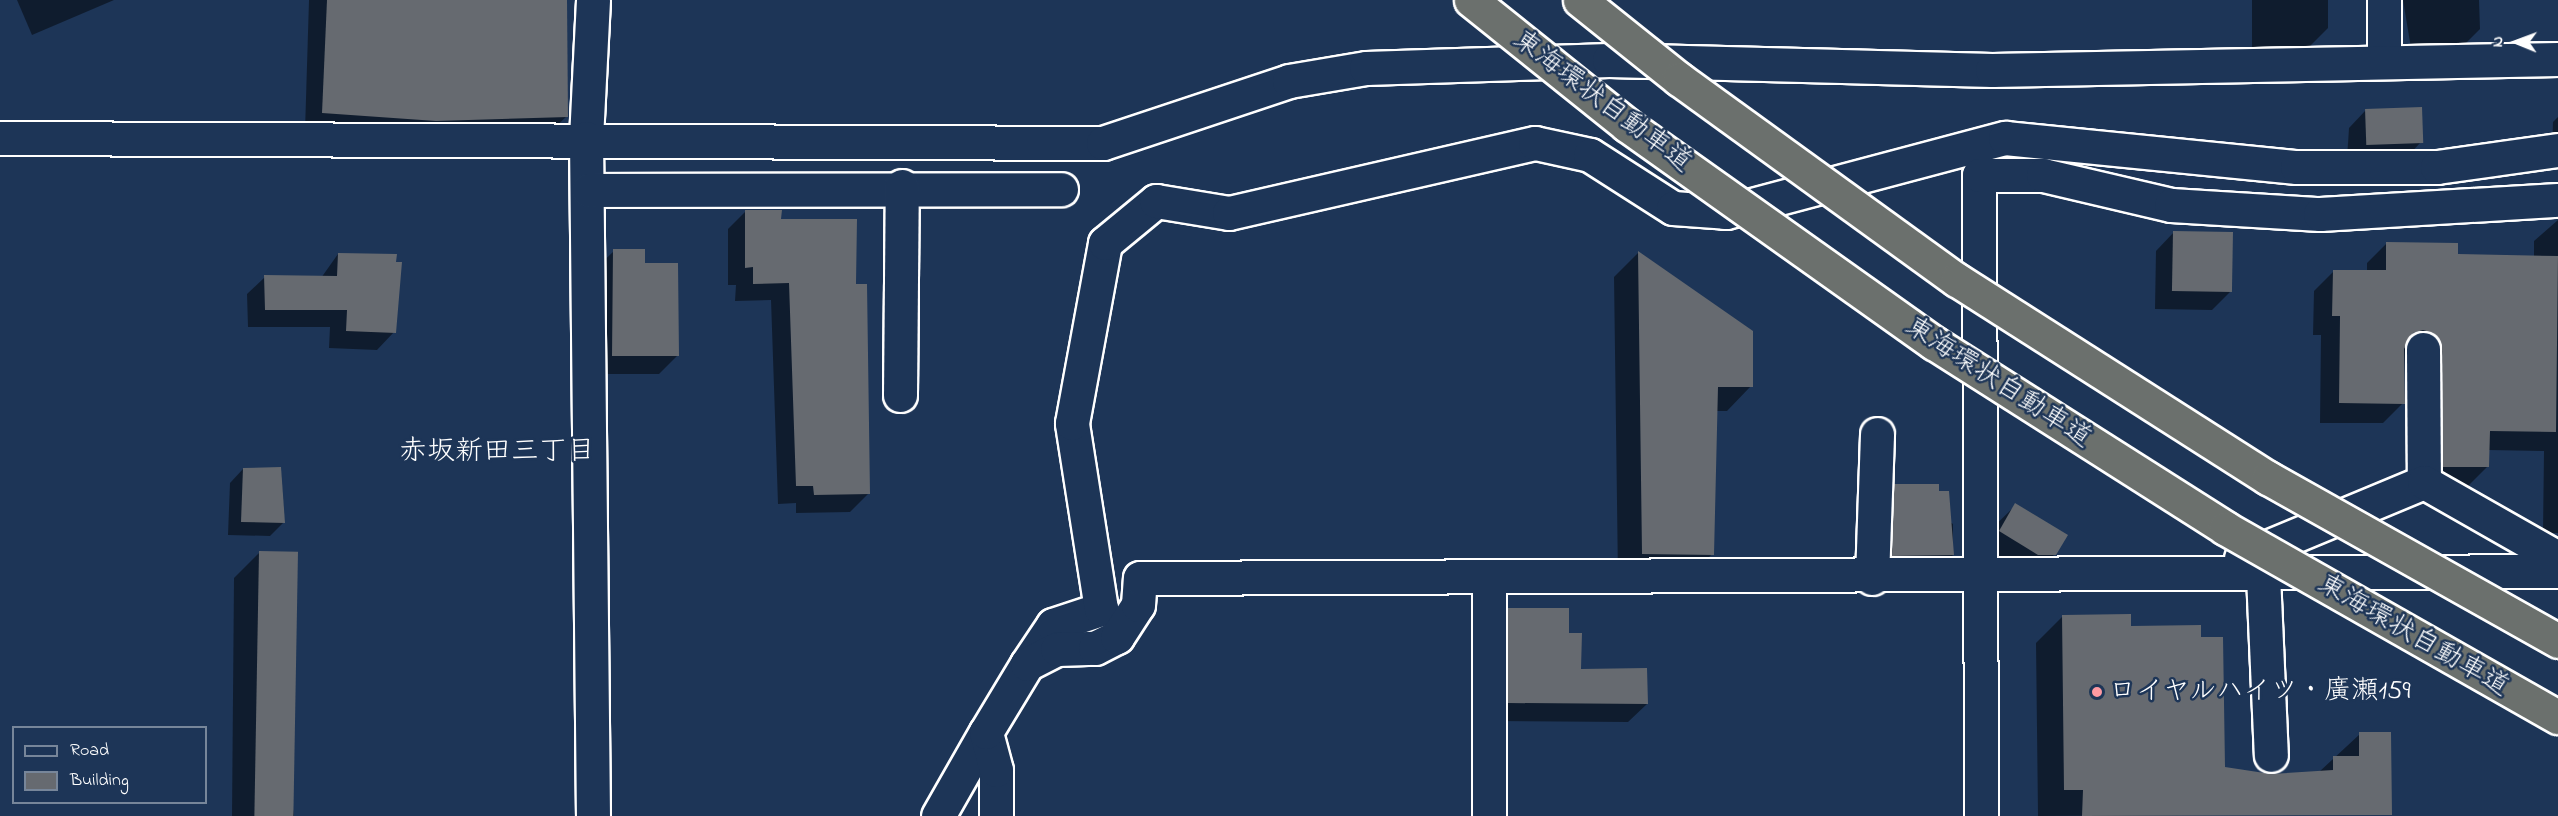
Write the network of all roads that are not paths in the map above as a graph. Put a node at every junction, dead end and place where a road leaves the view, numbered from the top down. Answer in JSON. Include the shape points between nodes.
{"nodes":[{"id":1,"x":592,"y":0,"type":"edge"},
{"id":2,"x":1471,"y":0,"type":"edge"},
{"id":3,"x":1580,"y":0,"type":"edge"},
{"id":4,"x":2384,"y":0,"type":"edge"},
{"id":5,"x":2558,"y":59,"type":"edge"},
{"id":6,"x":2384,"y":62,"type":"junction"},
{"id":7,"x":0,"y":138,"type":"edge"},
{"id":8,"x":586,"y":138,"type":"junction"},
{"id":9,"x":2558,"y":150,"type":"edge"},
{"id":10,"x":903,"y":186,"type":"junction"},
{"id":11,"x":1061,"y":189,"type":"dead end"},
{"id":12,"x":588,"y":190,"type":"junction"},
{"id":13,"x":2558,"y":200,"type":"edge"},
{"id":14,"x":2423,"y":349,"type":"dead end"},
{"id":15,"x":900,"y":395,"type":"dead end"},
{"id":16,"x":1877,"y":434,"type":"dead end"},
{"id":17,"x":2424,"y":482,"type":"junction"},
{"id":18,"x":2558,"y":558,"type":"edge"},
{"id":19,"x":2558,"y":571,"type":"edge"},
{"id":20,"x":2263,"y":575,"type":"junction"},
{"id":21,"x":2198,"y":576,"type":"junction"},
{"id":22,"x":1872,"y":578,"type":"junction"},
{"id":23,"x":1981,"y":578,"type":"junction"},
{"id":24,"x":1489,"y":579,"type":"junction"},
{"id":25,"x":2558,"y":641,"type":"edge"},
{"id":26,"x":1027,"y":664,"type":"junction"},
{"id":27,"x":2558,"y":717,"type":"edge"},
{"id":28,"x":986,"y":732,"type":"junction"},
{"id":29,"x":2271,"y":755,"type":"dead end"},
{"id":30,"x":593,"y":816,"type":"edge"},
{"id":31,"x":938,"y":816,"type":"edge"},
{"id":32,"x":996,"y":816,"type":"edge"},
{"id":33,"x":1489,"y":816,"type":"edge"},
{"id":34,"x":1981,"y":816,"type":"edge"}],
"edges":[{"from":1,"to":8,"type":"street"},
{"from":2,"to":27,"type":"highway","name":"東海環状自動車道","bridge":true,"via":[[1628,125],[1934,343],[2225,528]]},
{"from":3,"to":25,"type":"highway","bridge":true,"via":[[1679,79],[1957,280],[2268,478]]},
{"from":4,"to":6,"type":"street"},
{"from":5,"to":6,"type":"street"},
{"from":6,"to":8,"type":"street","via":[[1992,70],[1609,60],[1366,68],[1288,81],[1103,143]]},
{"from":7,"to":8,"type":"street"},
{"from":8,"to":12,"type":"street"},
{"from":9,"to":26,"type":"street","via":[[2437,166],[2297,167],[2005,138],[1726,212],[1672,208],[1590,154],[1535,143],[1229,213],[1156,201],[1105,243],[1072,423],[1101,609],[1053,625]]},
{"from":10,"to":11,"type":"street"},
{"from":10,"to":12,"type":"street"},
{"from":10,"to":15,"type":"street"},
{"from":12,"to":30,"type":"street"},
{"from":13,"to":23,"type":"street","via":[[2320,214],[2171,205],[2043,175],[1979,175]]},
{"from":14,"to":17,"type":"street"},
{"from":16,"to":22,"type":"street"},
{"from":17,"to":18,"type":"street"},
{"from":17,"to":21,"type":"street"},
{"from":19,"to":20,"type":"street"},
{"from":20,"to":21,"type":"street"},
{"from":20,"to":29,"type":"street"},
{"from":21,"to":23,"type":"street"},
{"from":22,"to":23,"type":"street"},
{"from":22,"to":24,"type":"street"},
{"from":23,"to":34,"type":"street"},
{"from":24,"to":26,"type":"street","via":[[1140,578],[1138,605],[1117,636],[1095,648],[1057,650]]},
{"from":24,"to":33,"type":"street"},
{"from":26,"to":28,"type":"street"},
{"from":28,"to":31,"type":"street"},
{"from":28,"to":32,"type":"street","via":[[996,770]]}]}
